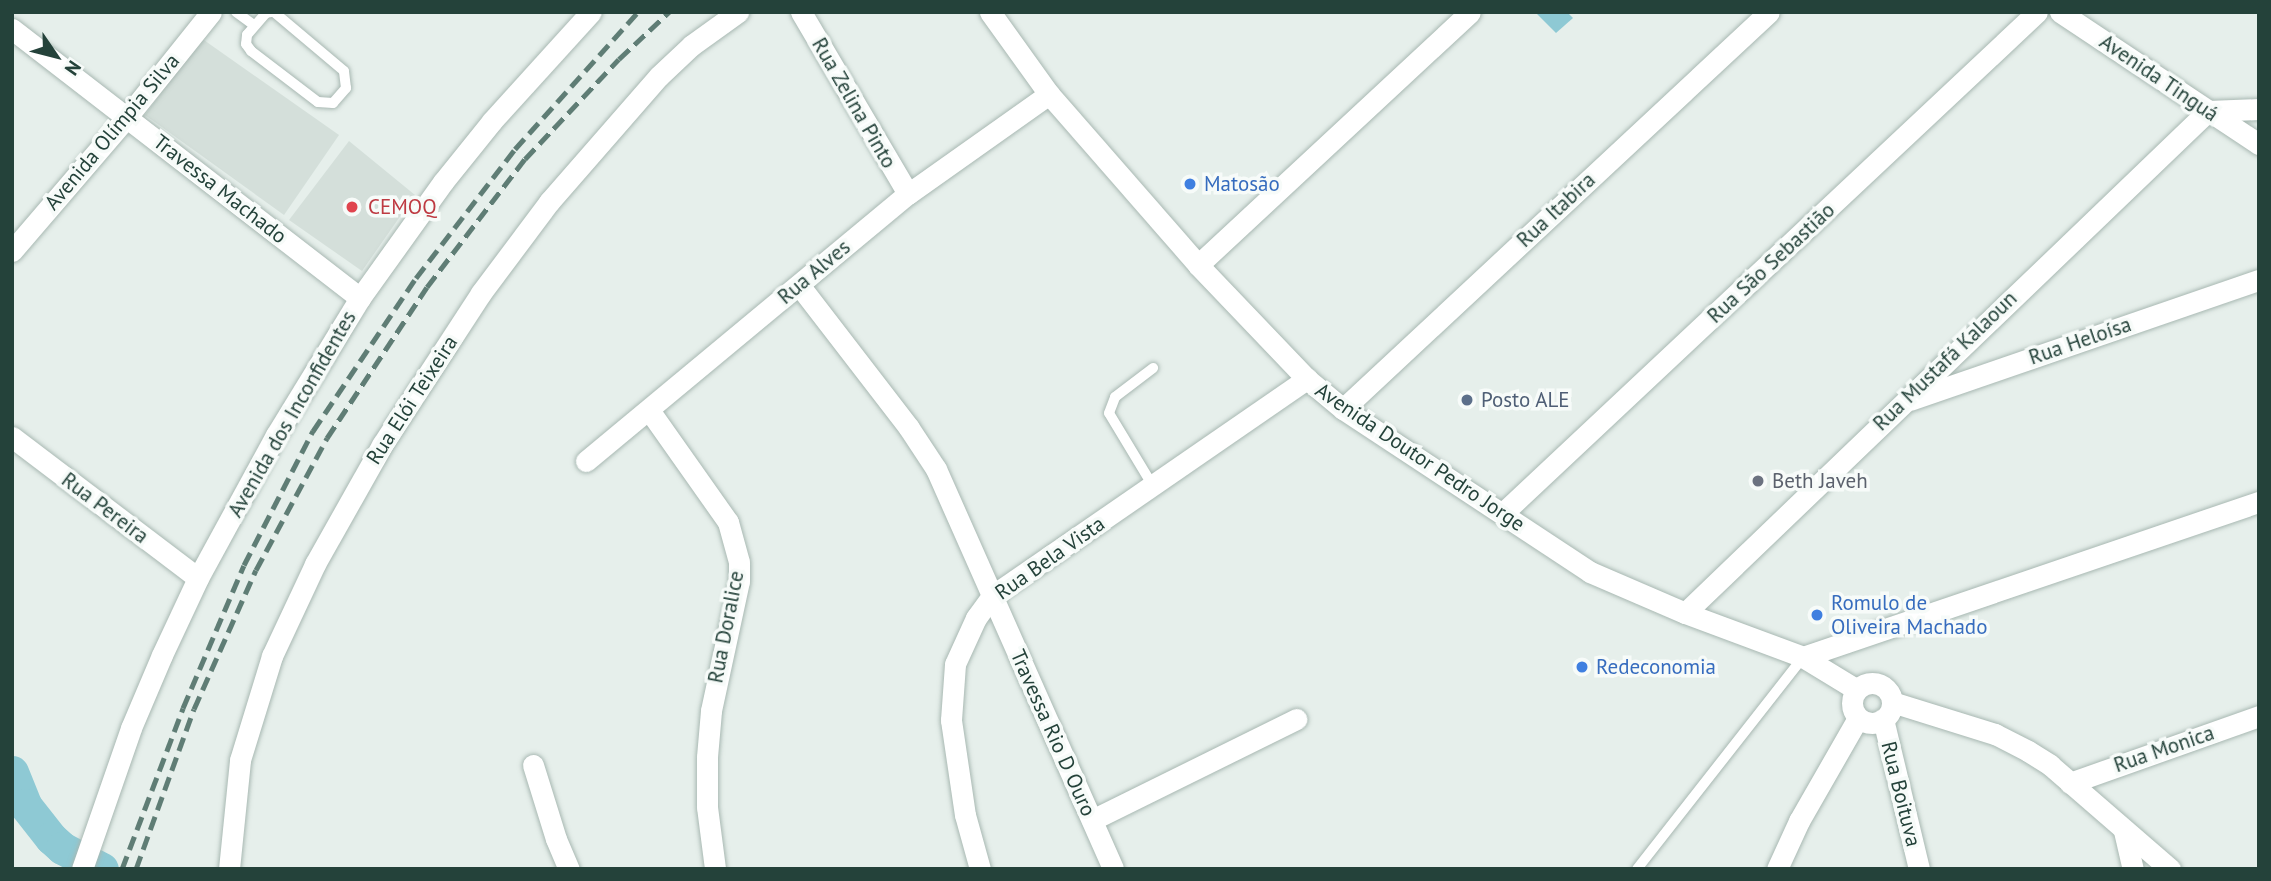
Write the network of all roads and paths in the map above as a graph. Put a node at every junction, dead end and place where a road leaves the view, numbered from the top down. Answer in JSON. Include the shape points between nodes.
{"nodes":[{"id":1,"x":211,"y":12,"type":"edge"},
{"id":2,"x":236,"y":12,"type":"edge"},
{"id":3,"x":273,"y":12,"type":"edge"},
{"id":4,"x":591,"y":12,"type":"edge"},
{"id":5,"x":738,"y":12,"type":"edge"},
{"id":6,"x":801,"y":12,"type":"edge"},
{"id":7,"x":990,"y":12,"type":"edge"},
{"id":8,"x":1471,"y":12,"type":"edge"},
{"id":9,"x":1769,"y":12,"type":"edge"},
{"id":10,"x":2037,"y":12,"type":"edge"},
{"id":11,"x":2060,"y":12,"type":"edge"},
{"id":12,"x":254,"y":25,"type":"junction"},
{"id":13,"x":12,"y":29,"type":"edge"},
{"id":14,"x":1049,"y":94,"type":"junction"},
{"id":15,"x":2259,"y":109,"type":"edge"},
{"id":16,"x":2208,"y":111,"type":"junction"},
{"id":17,"x":127,"y":117,"type":"junction"},
{"id":18,"x":2259,"y":144,"type":"edge"},
{"id":19,"x":908,"y":194,"type":"junction"},
{"id":20,"x":12,"y":251,"type":"edge"},
{"id":21,"x":1198,"y":265,"type":"junction"},
{"id":22,"x":2259,"y":280,"type":"edge"},
{"id":23,"x":799,"y":285,"type":"junction"},
{"id":24,"x":360,"y":298,"type":"junction"},
{"id":25,"x":1153,"y":368,"type":"dead end"},
{"id":26,"x":1307,"y":379,"type":"junction"},
{"id":27,"x":1901,"y":403,"type":"junction"},
{"id":28,"x":1343,"y":409,"type":"junction"},
{"id":29,"x":649,"y":410,"type":"junction"},
{"id":30,"x":12,"y":437,"type":"edge"},
{"id":31,"x":586,"y":461,"type":"dead end"},
{"id":32,"x":1153,"y":487,"type":"junction"},
{"id":33,"x":2259,"y":502,"type":"edge"},
{"id":34,"x":1503,"y":513,"type":"junction"},
{"id":35,"x":198,"y":579,"type":"junction"},
{"id":36,"x":992,"y":596,"type":"junction"},
{"id":37,"x":1685,"y":613,"type":"junction"},
{"id":38,"x":1803,"y":657,"type":"junction"},
{"id":39,"x":1857,"y":690,"type":"junction"},
{"id":40,"x":1887,"y":711,"type":"junction"},
{"id":41,"x":2259,"y":716,"type":"edge"},
{"id":42,"x":1858,"y":718,"type":"junction"},
{"id":43,"x":1296,"y":719,"type":"dead end"},
{"id":44,"x":533,"y":765,"type":"dead end"},
{"id":45,"x":2070,"y":783,"type":"junction"},
{"id":46,"x":1092,"y":821,"type":"junction"},
{"id":47,"x":2124,"y":831,"type":"junction"},
{"id":48,"x":82,"y":869,"type":"edge"},
{"id":49,"x":229,"y":869,"type":"edge"},
{"id":50,"x":569,"y":869,"type":"edge"},
{"id":51,"x":715,"y":869,"type":"edge"},
{"id":52,"x":979,"y":869,"type":"edge"},
{"id":53,"x":1113,"y":869,"type":"edge"},
{"id":54,"x":1637,"y":869,"type":"edge"},
{"id":55,"x":1777,"y":869,"type":"edge"},
{"id":56,"x":1919,"y":869,"type":"edge"},
{"id":57,"x":2133,"y":869,"type":"edge"},
{"id":58,"x":2170,"y":869,"type":"edge"}],
"edges":[{"from":1,"to":17,"type":"street","name":"Avenida Olímpia Silva"},
{"from":2,"to":12,"type":"lane"},
{"from":3,"to":12,"type":"lane"},
{"from":3,"to":12,"type":"lane","via":[[344,71],[346,88],[333,103],[318,102],[251,51],[247,35]]},
{"from":4,"to":24,"type":"street","name":"Avenida dos Inconfidentes","via":[[492,121]]},
{"from":5,"to":49,"type":"street","name":"Rua Elói Teixeira","via":[[659,76],[549,202],[481,293],[382,444],[315,564],[272,656],[240,760]]},
{"from":6,"to":19,"type":"street","name":"Rua Zelina Pinto"},
{"from":7,"to":14,"type":"street","name":"Avenida Doutor Pedro Jorge"},
{"from":8,"to":21,"type":"street"},
{"from":9,"to":28,"type":"street","name":"Rua Itabira"},
{"from":10,"to":34,"type":"street","name":"Rua São Sebastião"},
{"from":11,"to":16,"type":"street","name":"Avenida Tinguá"},
{"from":13,"to":17,"type":"street","name":"Travessa Machado"},
{"from":14,"to":19,"type":"street","name":"Rua Alves"},
{"from":14,"to":21,"type":"street","name":"Avenida Doutor Pedro Jorge"},
{"from":15,"to":16,"type":"street"},
{"from":16,"to":18,"type":"street","name":"Avenida Tinguá"},
{"from":16,"to":27,"type":"street","name":"Rua Mustafá Kalaoun"},
{"from":17,"to":20,"type":"street","name":"Avenida Olímpia Silva"},
{"from":17,"to":24,"type":"street","name":"Travessa Machado"},
{"from":19,"to":23,"type":"street","name":"Rua Alves"},
{"from":21,"to":26,"type":"street","name":"Avenida Doutor Pedro Jorge"},
{"from":22,"to":27,"type":"street","name":"Rua Heloísa"},
{"from":23,"to":29,"type":"street","name":"Rua Alves"},
{"from":23,"to":36,"type":"street","name":"Travessa Rio D Ouro","via":[[930,459]]},
{"from":24,"to":35,"type":"street","name":"Avenida dos Inconfidentes","via":[[276,435]]},
{"from":25,"to":32,"type":"lane","via":[[1115,397],[1109,413]]},
{"from":26,"to":28,"type":"street","name":"Avenida Doutor Pedro Jorge"},
{"from":26,"to":32,"type":"street","name":"Rua Bela Vista"},
{"from":27,"to":37,"type":"street","name":"Rua Mustafá Kalaoun"},
{"from":28,"to":34,"type":"street","name":"Avenida Doutor Pedro Jorge"},
{"from":29,"to":31,"type":"street","name":"Rua Alves"},
{"from":29,"to":51,"type":"street","name":"Rua Doralice","via":[[728,522],[739,562],[739,581],[711,710],[707,757],[707,807]]},
{"from":30,"to":35,"type":"street","name":"Rua Pereira"},
{"from":32,"to":36,"type":"street","name":"Rua Bela Vista"},
{"from":33,"to":38,"type":"street"},
{"from":34,"to":37,"type":"street","name":"Avenida Doutor Pedro Jorge","via":[[1590,572]]},
{"from":35,"to":48,"type":"street","name":"Avenida dos Inconfidentes","via":[[131,728]]},
{"from":36,"to":46,"type":"street","name":"Travessa Rio D Ouro"},
{"from":36,"to":52,"type":"street","name":"Rua Bela Vista","via":[[964,640],[955,664],[952,696],[951,720],[965,815]]},
{"from":37,"to":38,"type":"street","name":"Avenida Doutor Pedro Jorge"},
{"from":38,"to":39,"type":"street","name":"Avenida Doutor Pedro Jorge"},
{"from":38,"to":54,"type":"lane"},
{"from":39,"to":40,"type":"street","name":"Avenida Doutor Pedro Jorge","via":[[1863,685],[1885,688]]},
{"from":39,"to":42,"type":"street","via":[[1852,704]]},
{"from":40,"to":42,"type":"street","name":"Avenida Doutor Pedro Jorge","via":[[1870,723]]},
{"from":40,"to":45,"type":"street","name":"Avenida Doutor Pedro Jorge","via":[[1996,734],[2050,765]]},
{"from":40,"to":56,"type":"street","name":"Rua Boituva"},
{"from":41,"to":45,"type":"street","name":"Rua Monica"},
{"from":42,"to":55,"type":"street"},
{"from":43,"to":46,"type":"street"},
{"from":44,"to":50,"type":"street"},
{"from":45,"to":47,"type":"street","name":"Avenida Doutor Pedro Jorge"},
{"from":46,"to":53,"type":"street","name":"Travessa Rio D Ouro"},
{"from":47,"to":57,"type":"street"},
{"from":47,"to":58,"type":"street","name":"Avenida Doutor Pedro Jorge"}]}
